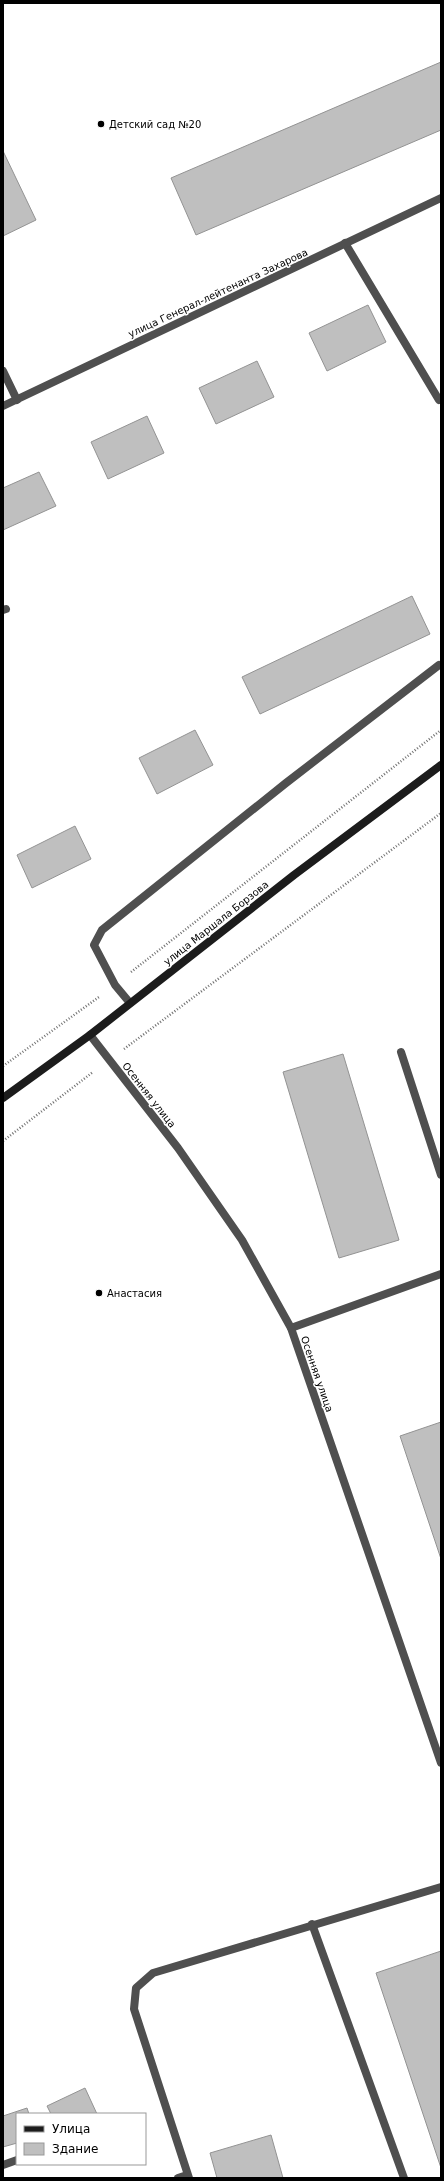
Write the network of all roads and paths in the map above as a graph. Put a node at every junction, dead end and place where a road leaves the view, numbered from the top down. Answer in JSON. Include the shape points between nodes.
{"nodes":[{"id":1,"x":441,"y":198,"type":"edge"},
{"id":2,"x":346,"y":243,"type":"junction"},
{"id":3,"x":3,"y":371,"type":"edge"},
{"id":4,"x":441,"y":399,"type":"edge"},
{"id":5,"x":16,"y":400,"type":"junction"},
{"id":6,"x":3,"y":406,"type":"edge"},
{"id":7,"x":439,"y":665,"type":"dead end"},
{"id":8,"x":441,"y":730,"type":"edge"},
{"id":9,"x":441,"y":765,"type":"edge"},
{"id":10,"x":441,"y":813,"type":"edge"},
{"id":11,"x":115,"y":985,"type":"junction"},
{"id":12,"x":130,"y":1003,"type":"junction"},
{"id":13,"x":90,"y":1035,"type":"junction"},
{"id":14,"x":401,"y":1052,"type":"dead end"},
{"id":15,"x":109,"y":1060,"type":"junction"},
{"id":16,"x":3,"y":1066,"type":"edge"},
{"id":17,"x":3,"y":1098,"type":"edge"},
{"id":18,"x":3,"y":1141,"type":"edge"},
{"id":19,"x":441,"y":1175,"type":"edge"},
{"id":20,"x":441,"y":1274,"type":"edge"},
{"id":21,"x":291,"y":1328,"type":"junction"},
{"id":22,"x":441,"y":1763,"type":"edge"},
{"id":23,"x":441,"y":1887,"type":"edge"},
{"id":24,"x":312,"y":1924,"type":"junction"},
{"id":25,"x":16,"y":2160,"type":"edge"},
{"id":26,"x":3,"y":2165,"type":"edge"},
{"id":27,"x":188,"y":2176,"type":"edge"},
{"id":28,"x":178,"y":2178,"type":"edge"},
{"id":29,"x":404,"y":2178,"type":"edge"}],
"edges":[{"from":1,"to":2,"type":"street","name":"улица Генерал-лейтенанта Захарова"},
{"from":2,"to":4,"type":"street","via":[[439,400]]},
{"from":2,"to":5,"type":"street","name":"улица Генерал-лейтенанта Захарова"},
{"from":3,"to":5,"type":"street"},
{"from":5,"to":6,"type":"street","name":"улица Генерал-лейтенанта Захарова"},
{"from":7,"to":11,"type":"street","via":[[102,930],[94,945]]},
{"from":8,"to":11,"type":"path"},
{"from":9,"to":12,"type":"main road","name":"улица Маршала Борзова"},
{"from":10,"to":15,"type":"path"},
{"from":11,"to":12,"type":"street"},
{"from":11,"to":16,"type":"path"},
{"from":12,"to":13,"type":"main road","name":"улица Маршала Борзова"},
{"from":13,"to":15,"type":"street","name":"Осенняя улица"},
{"from":13,"to":17,"type":"main road","name":"улица Маршала Борзова"},
{"from":14,"to":19,"type":"street"},
{"from":15,"to":18,"type":"path"},
{"from":15,"to":21,"type":"street","name":"Осенняя улица","via":[[178,1148],[242,1240]]},
{"from":20,"to":21,"type":"street"},
{"from":21,"to":22,"type":"street","name":"Осенняя улица"},
{"from":23,"to":24,"type":"street"},
{"from":24,"to":27,"type":"street","via":[[153,1973],[136,1988],[134,2008]]},
{"from":24,"to":29,"type":"street"},
{"from":25,"to":26,"type":"street"},
{"from":27,"to":28,"type":"street"}]}
